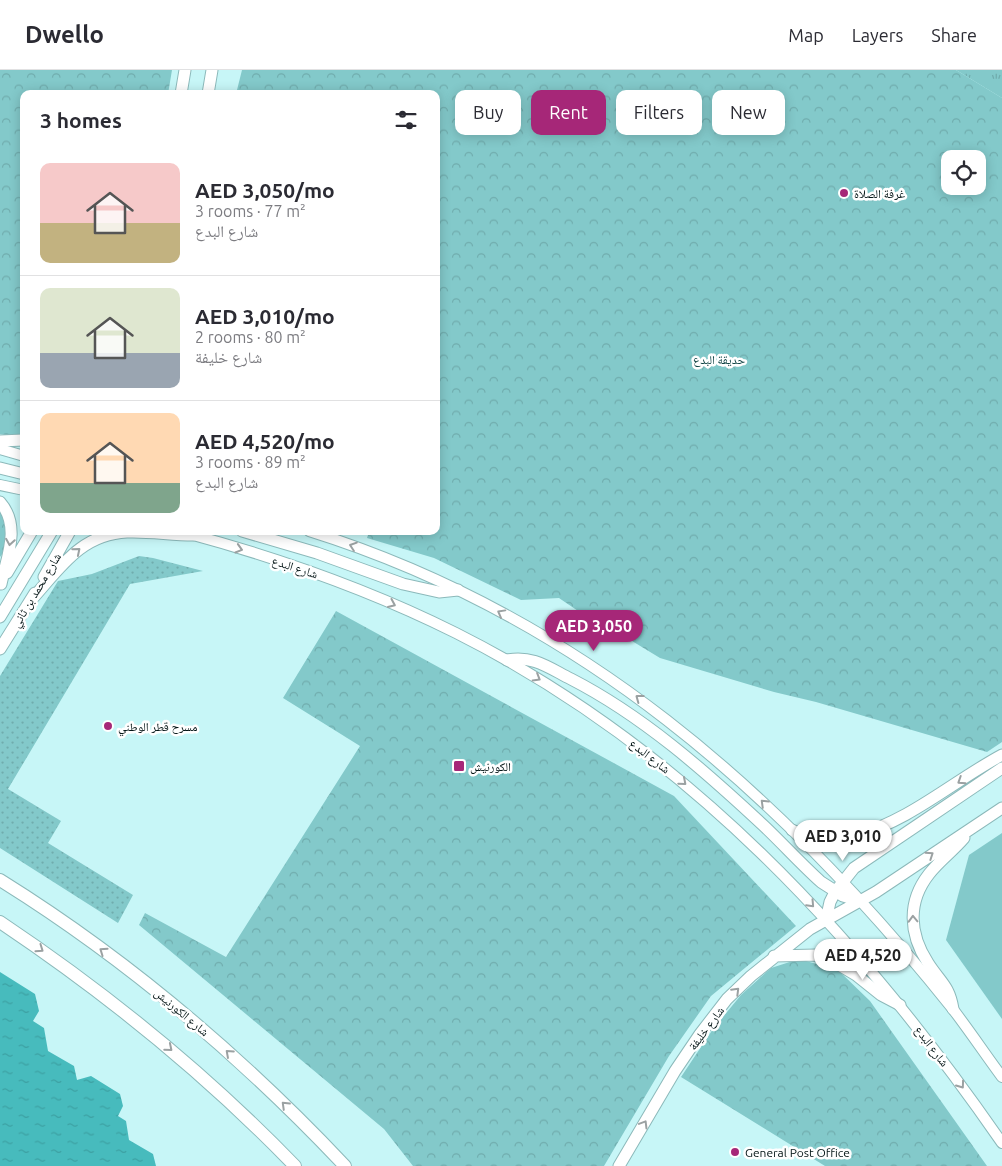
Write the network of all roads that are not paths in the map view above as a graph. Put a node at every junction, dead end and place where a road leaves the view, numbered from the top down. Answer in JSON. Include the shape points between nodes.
{"nodes":[{"id":1,"x":212,"y":70,"type":"edge"},
{"id":2,"x":184,"y":76,"type":"edge"},
{"id":3,"x":183,"y":90,"type":"edge"},
{"id":4,"x":209,"y":90,"type":"edge"},
{"id":5,"x":20,"y":440,"type":"edge"},
{"id":6,"x":0,"y":441,"type":"edge"},
{"id":7,"x":0,"y":449,"type":"edge"},
{"id":8,"x":20,"y":455,"type":"edge"},
{"id":9,"x":0,"y":468,"type":"edge"},
{"id":10,"x":20,"y":473,"type":"edge"},
{"id":11,"x":0,"y":485,"type":"edge"},
{"id":12,"x":20,"y":489,"type":"edge"},
{"id":13,"x":0,"y":502,"type":"edge"},
{"id":14,"x":30,"y":535,"type":"edge"},
{"id":15,"x":50,"y":535,"type":"edge"},
{"id":16,"x":68,"y":535,"type":"edge"},
{"id":17,"x":107,"y":535,"type":"edge"},
{"id":18,"x":193,"y":535,"type":"edge"},
{"id":19,"x":255,"y":535,"type":"edge"},
{"id":20,"x":320,"y":535,"type":"edge"},
{"id":21,"x":0,"y":585,"type":"edge"},
{"id":22,"x":458,"y":590,"type":"junction"},
{"id":23,"x":32,"y":599,"type":"junction"},
{"id":24,"x":0,"y":617,"type":"edge"},
{"id":25,"x":0,"y":649,"type":"edge"},
{"id":26,"x":507,"y":660,"type":"junction"},
{"id":27,"x":1002,"y":755,"type":"edge"},
{"id":28,"x":1002,"y":768,"type":"edge"},
{"id":29,"x":1002,"y":808,"type":"edge"},
{"id":30,"x":970,"y":829,"type":"junction"},
{"id":31,"x":792,"y":830,"type":"junction"},
{"id":32,"x":1,"y":879,"type":"edge"},
{"id":33,"x":843,"y":881,"type":"junction"},
{"id":34,"x":835,"y":892,"type":"junction"},
{"id":35,"x":860,"y":901,"type":"junction"},
{"id":36,"x":826,"y":920,"type":"junction"},
{"id":37,"x":0,"y":922,"type":"edge"},
{"id":38,"x":774,"y":956,"type":"junction"},
{"id":39,"x":900,"y":1005,"type":"junction"},
{"id":40,"x":953,"y":1009,"type":"junction"},
{"id":41,"x":1002,"y":1078,"type":"edge"},
{"id":42,"x":1002,"y":1143,"type":"edge"},
{"id":43,"x":295,"y":1166,"type":"edge"},
{"id":44,"x":344,"y":1166,"type":"edge"},
{"id":45,"x":619,"y":1166,"type":"edge"}],
"edges":[{"from":1,"to":4,"type":"main road"},
{"from":2,"to":3,"type":"main road"},
{"from":5,"to":6,"type":"main road"},
{"from":7,"to":8,"type":"main road"},
{"from":9,"to":10,"type":"main road"},
{"from":11,"to":12,"type":"main road"},
{"from":13,"to":21,"type":"main road","one_way":true,"via":[[9,516],[12,536]]},
{"from":14,"to":21,"type":"main road"},
{"from":15,"to":24,"type":"main road"},
{"from":16,"to":23,"type":"main road","name":"شارع محمد بن ثاني"},
{"from":23,"to":17,"type":"main road","one_way":true,"via":[[79,549]]},
{"from":18,"to":26,"type":"main road","name":"شارع البدع","one_way":true,"via":[[309,571],[369,594]]},
{"from":19,"to":22,"type":"main road","via":[[404,584],[439,592]]},
{"from":22,"to":20,"type":"main road","one_way":true,"via":[[411,568]]},
{"from":31,"to":22,"type":"main road","one_way":true,"via":[[745,784],[630,692],[537,632]]},
{"from":23,"to":25,"type":"main road","name":"شارع محمد بن ثاني"},
{"from":26,"to":34,"type":"main road","via":[[535,661],[620,707],[700,768]]},
{"from":26,"to":36,"type":"main road","name":"شارع البدع","one_way":true,"via":[[591,712],[660,762],[736,830]]},
{"from":27,"to":31,"type":"main road","one_way":true,"via":[[909,814],[873,831],[830,842]]},
{"from":28,"to":33,"type":"main road","via":[[854,868]]},
{"from":29,"to":30,"type":"main road","name":"شارع خليفة"},
{"from":35,"to":30,"type":"main road","name":"شارع خليفة","one_way":true},
{"from":40,"to":30,"type":"main road","one_way":true,"via":[[948,990],[916,940],[913,906],[923,882]]},
{"from":31,"to":33,"type":"main road"},
{"from":44,"to":32,"type":"highway","name":"شارع الكورنيش","one_way":true,"via":[[265,1086],[180,1010],[136,974]]},
{"from":33,"to":34,"type":"main road"},
{"from":33,"to":35,"type":"main road"},
{"from":34,"to":35,"type":"main road"},
{"from":34,"to":36,"type":"main road"},
{"from":35,"to":36,"type":"main road","name":"شارع خليفة"},
{"from":35,"to":40,"type":"main road"},
{"from":36,"to":38,"type":"main road","name":"شارع خليفة"},
{"from":36,"to":39,"type":"main road","name":"شارع البدع"},
{"from":37,"to":43,"type":"highway","one_way":true,"via":[[60,963],[144,1028]]},
{"from":38,"to":39,"type":"main road","via":[[811,955],[829,959]]},
{"from":45,"to":38,"type":"main road","name":"شارع خليفة","one_way":true,"via":[[700,1034],[727,1000]]},
{"from":39,"to":42,"type":"main road","name":"شارع البدع","one_way":true},
{"from":40,"to":41,"type":"main road"}]}
